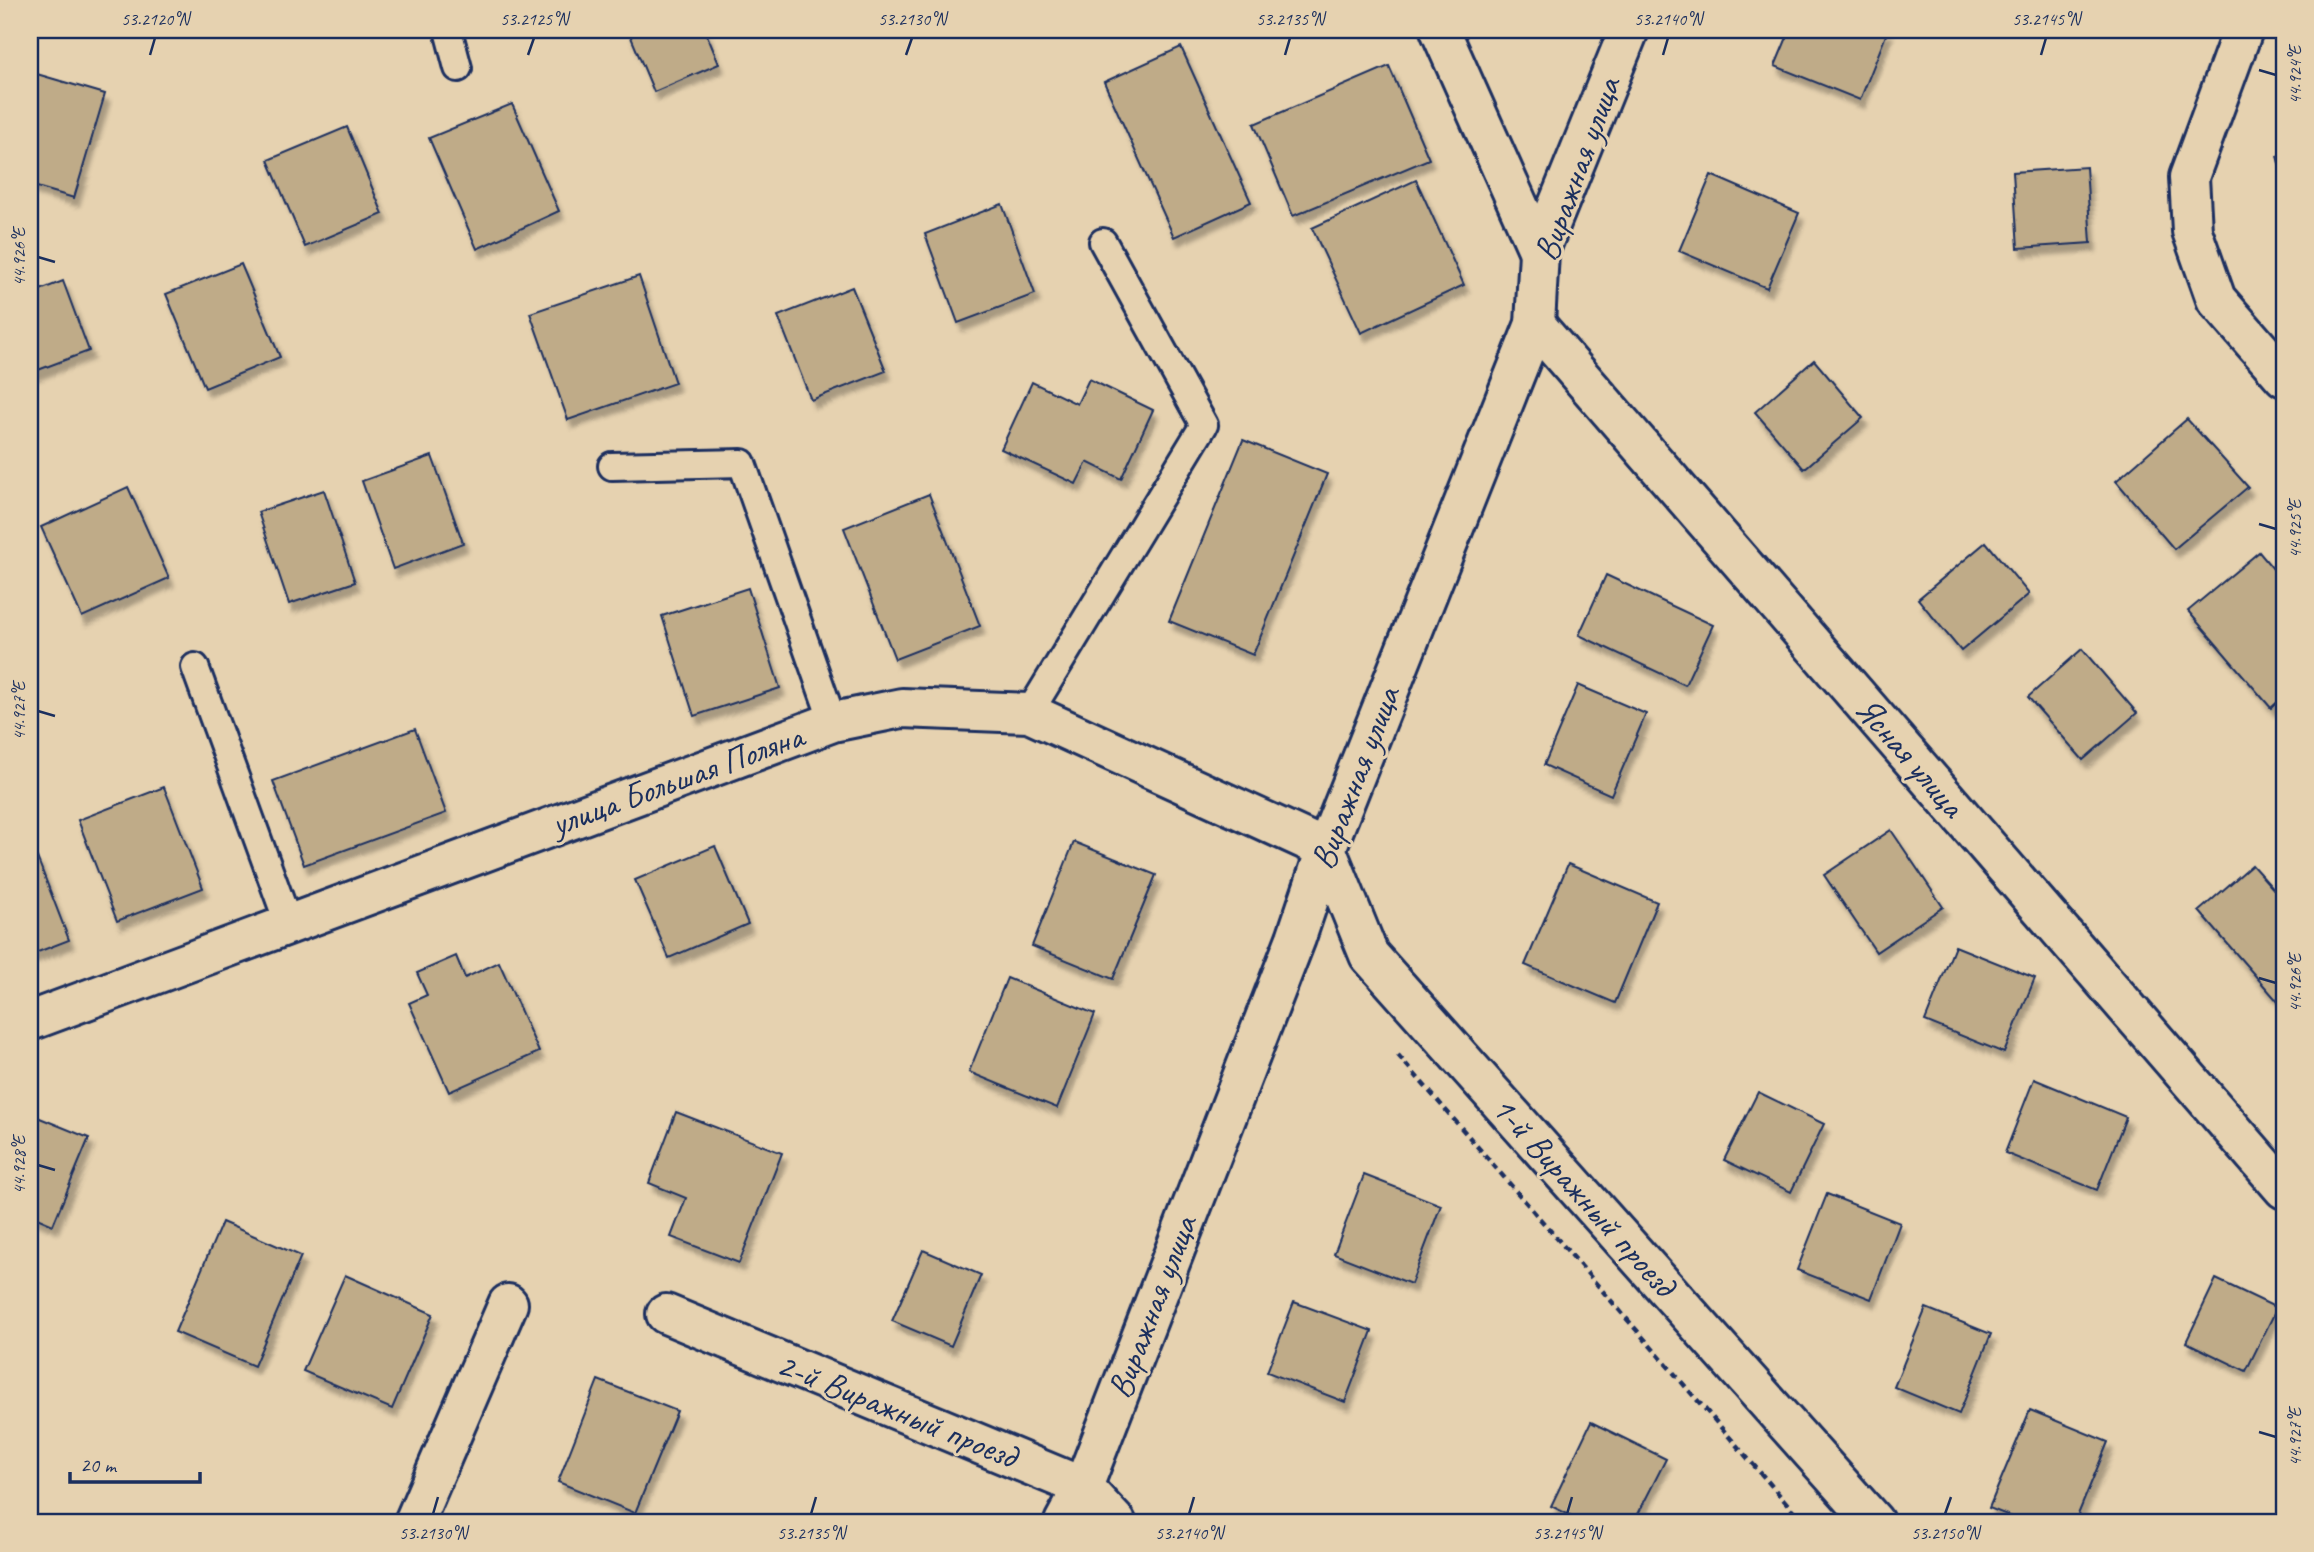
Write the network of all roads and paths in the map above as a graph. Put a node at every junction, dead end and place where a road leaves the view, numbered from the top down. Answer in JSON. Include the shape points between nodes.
{"nodes":[{"id":1,"x":447,"y":30,"type":"edge"},
{"id":2,"x":1440,"y":30,"type":"edge"},
{"id":3,"x":1629,"y":30,"type":"edge"},
{"id":4,"x":2243,"y":30,"type":"edge"},
{"id":5,"x":458,"y":68,"type":"dead end"},
{"id":6,"x":1103,"y":242,"type":"dead end"},
{"id":7,"x":1539,"y":252,"type":"junction"},
{"id":8,"x":1535,"y":324,"type":"junction"},
{"id":9,"x":2284,"y":377,"type":"edge"},
{"id":10,"x":612,"y":466,"type":"dead end"},
{"id":11,"x":195,"y":667,"type":"dead end"},
{"id":12,"x":1029,"y":713,"type":"junction"},
{"id":13,"x":833,"y":722,"type":"junction"},
{"id":14,"x":1326,"y":849,"type":"junction"},
{"id":15,"x":289,"y":925,"type":"junction"},
{"id":16,"x":30,"y":1021,"type":"edge"},
{"id":17,"x":1395,"y":1052,"type":"dead end"},
{"id":18,"x":2284,"y":1189,"type":"edge"},
{"id":19,"x":508,"y":1304,"type":"dead end"},
{"id":20,"x":666,"y":1314,"type":"dead end"},
{"id":21,"x":1083,"y":1487,"type":"junction"},
{"id":22,"x":414,"y":1522,"type":"edge"},
{"id":23,"x":1064,"y":1522,"type":"edge"},
{"id":24,"x":1116,"y":1522,"type":"edge"},
{"id":25,"x":1803,"y":1522,"type":"edge"},
{"id":26,"x":1874,"y":1522,"type":"edge"}],
"edges":[{"from":1,"to":5,"type":"lane"},
{"from":2,"to":7,"type":"street"},
{"from":3,"to":7,"type":"street","name":"Виражная улица"},
{"from":4,"to":9,"type":"street","via":[[2189,177],[2192,231],[2216,299]]},
{"from":6,"to":12,"type":"lane","via":[[1204,425]]},
{"from":7,"to":8,"type":"street","name":"Виражная улица"},
{"from":8,"to":14,"type":"street","name":"Виражная улица"},
{"from":8,"to":18,"type":"street","name":"Ясная улица"},
{"from":10,"to":13,"type":"lane","via":[[742,463]]},
{"from":11,"to":15,"type":"lane"},
{"from":12,"to":13,"type":"street","name":"улица Большая Поляна","via":[[902,708]]},
{"from":12,"to":14,"type":"street","name":"улица Большая Поляна"},
{"from":13,"to":15,"type":"street","name":"улица Большая Поляна"},
{"from":14,"to":21,"type":"street","name":"Виражная улица"},
{"from":14,"to":26,"type":"street","name":"1-й Виражный проезд","via":[[1369,955]]},
{"from":15,"to":16,"type":"street","name":"улица Большая Поляна"},
{"from":17,"to":25,"type":"path"},
{"from":19,"to":22,"type":"street"},
{"from":20,"to":21,"type":"street","name":"2-й Виражный проезд"},
{"from":21,"to":23,"type":"street","name":"Виражная улица"},
{"from":21,"to":24,"type":"street","name":"2-й Виражный проезд"}]}
